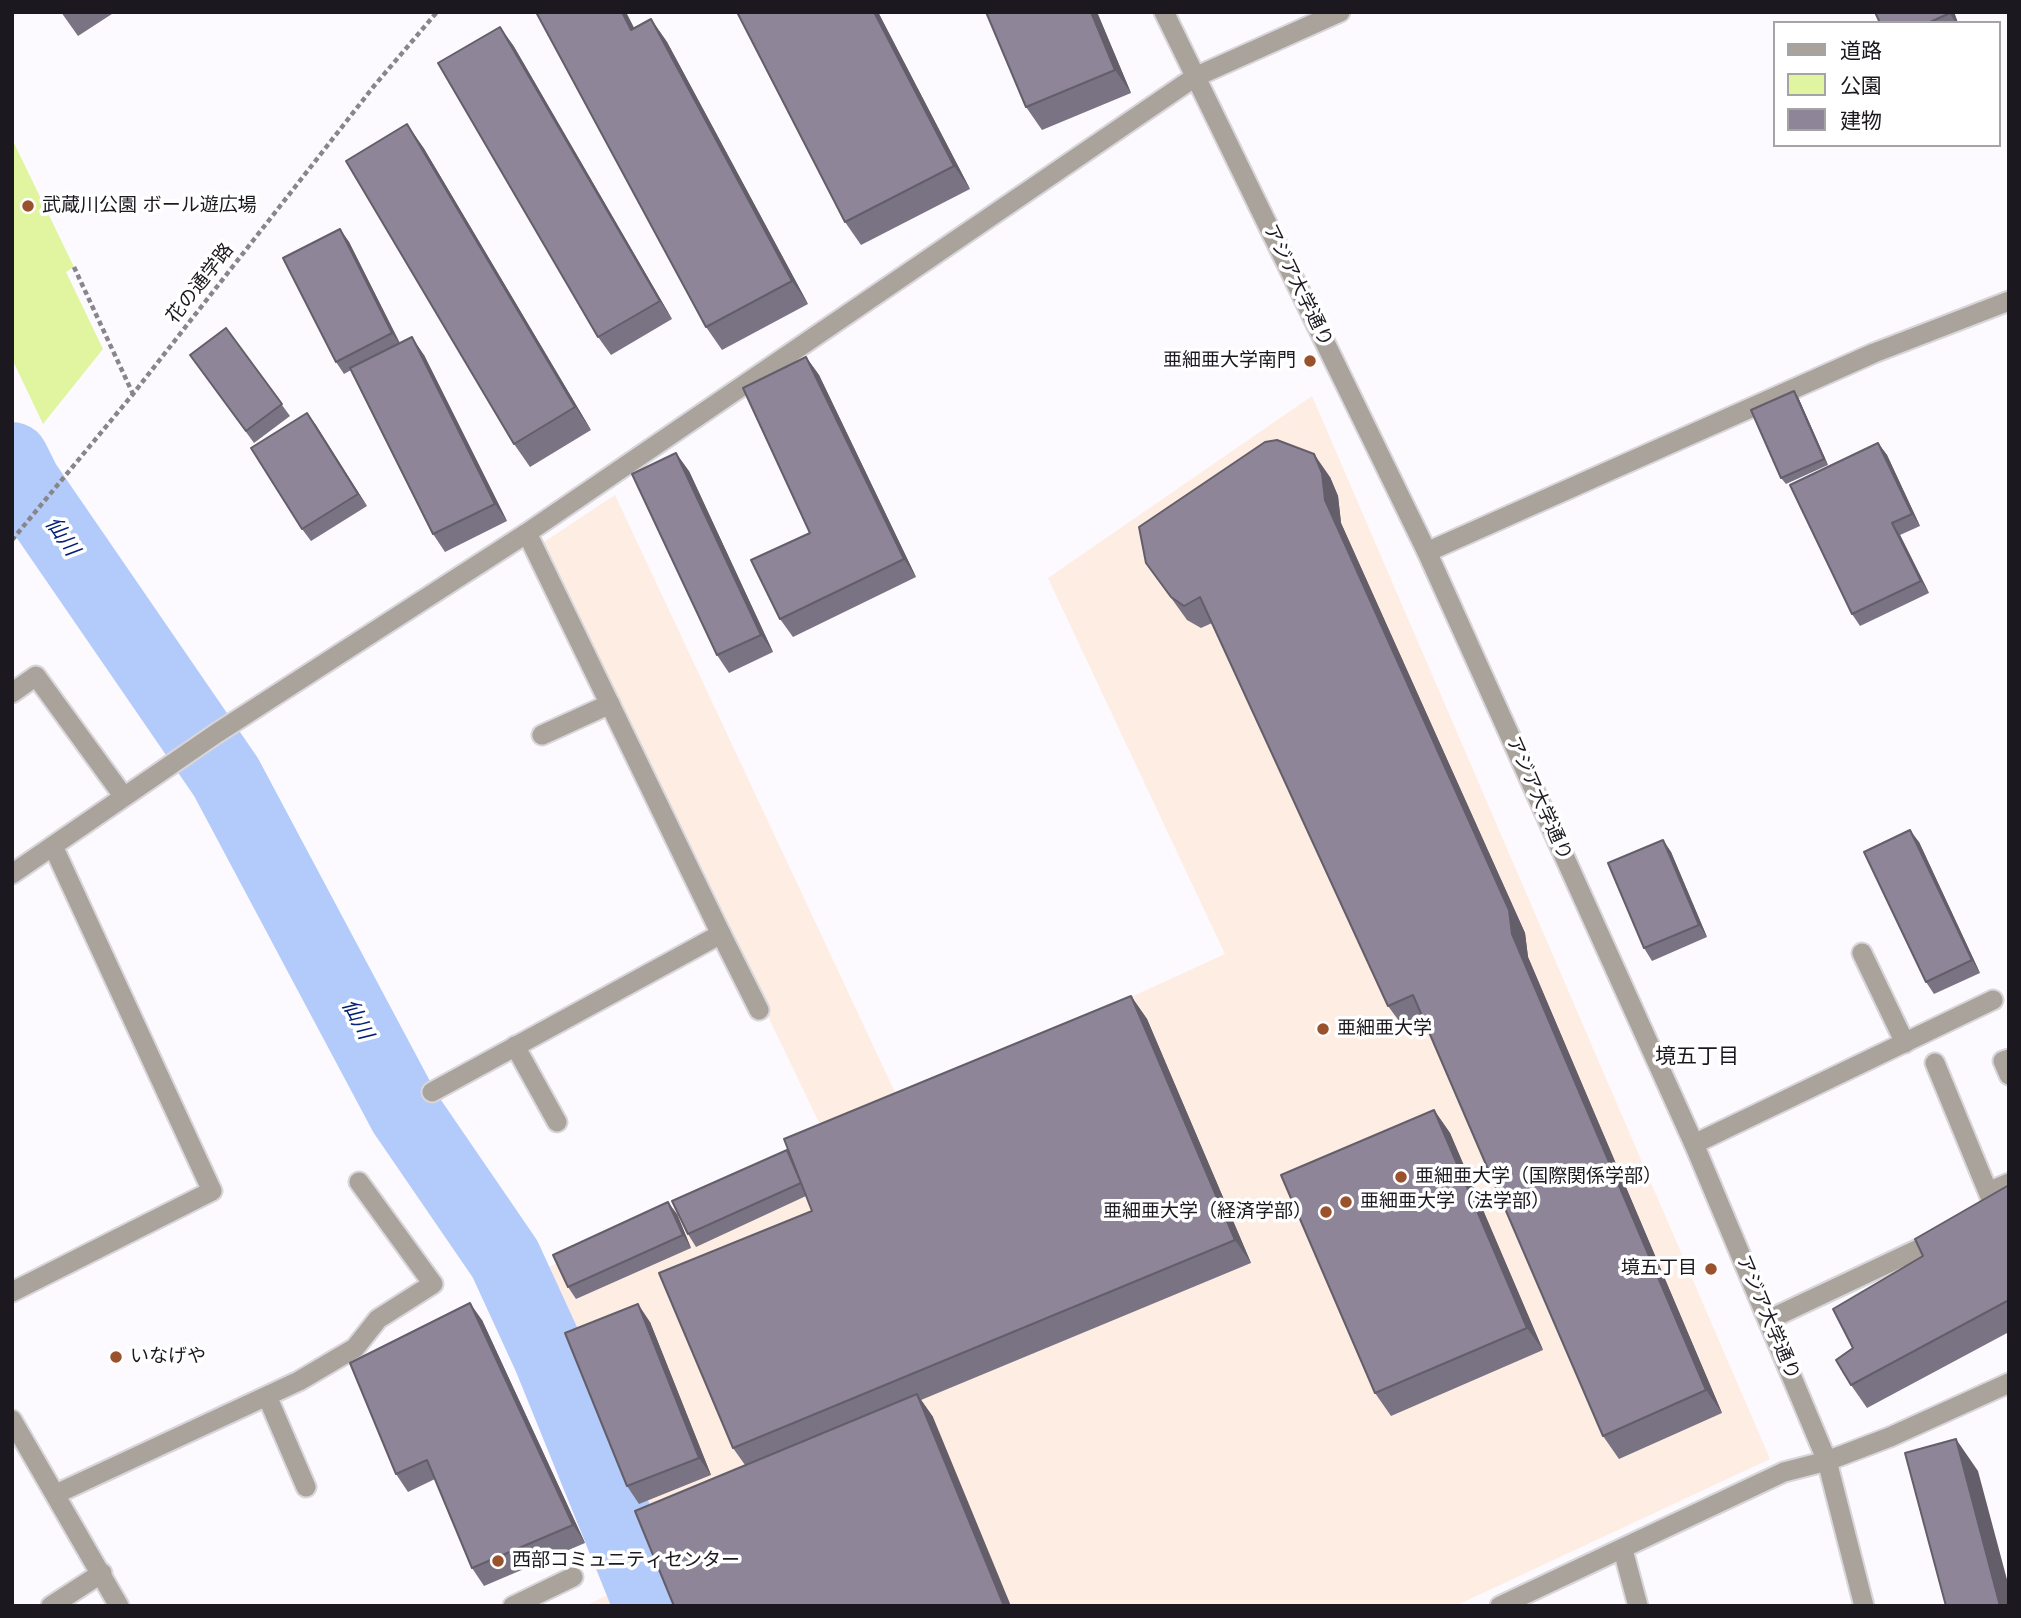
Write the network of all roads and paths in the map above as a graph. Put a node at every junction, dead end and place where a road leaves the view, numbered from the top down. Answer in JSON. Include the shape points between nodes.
{"nodes":[{"id":1,"x":437,"y":12,"type":"edge"},
{"id":2,"x":1164,"y":12,"type":"edge"},
{"id":3,"x":1340,"y":12,"type":"edge"},
{"id":4,"x":1195,"y":77,"type":"junction"},
{"id":5,"x":74,"y":267,"type":"dead end"},
{"id":6,"x":2009,"y":301,"type":"edge"},
{"id":7,"x":133,"y":394,"type":"junction"},
{"id":8,"x":527,"y":533,"type":"junction"},
{"id":9,"x":12,"y":540,"type":"edge"},
{"id":10,"x":1427,"y":552,"type":"junction"},
{"id":11,"x":12,"y":693,"type":"edge"},
{"id":12,"x":610,"y":704,"type":"junction"},
{"id":13,"x":542,"y":735,"type":"dead end"},
{"id":14,"x":124,"y":797,"type":"junction"},
{"id":15,"x":53,"y":846,"type":"junction"},
{"id":16,"x":12,"y":874,"type":"edge"},
{"id":17,"x":721,"y":934,"type":"junction"},
{"id":18,"x":1862,"y":953,"type":"dead end"},
{"id":19,"x":1993,"y":1000,"type":"dead end"},
{"id":20,"x":759,"y":1010,"type":"dead end"},
{"id":21,"x":1905,"y":1043,"type":"junction"},
{"id":22,"x":515,"y":1045,"type":"junction"},
{"id":23,"x":2009,"y":1059,"type":"edge"},
{"id":24,"x":1935,"y":1063,"type":"dead end"},
{"id":25,"x":2009,"y":1075,"type":"edge"},
{"id":26,"x":432,"y":1092,"type":"dead end"},
{"id":27,"x":557,"y":1122,"type":"dead end"},
{"id":28,"x":1694,"y":1144,"type":"junction"},
{"id":29,"x":359,"y":1182,"type":"dead end"},
{"id":30,"x":2009,"y":1183,"type":"edge"},
{"id":31,"x":1988,"y":1192,"type":"junction"},
{"id":32,"x":12,"y":1292,"type":"edge"},
{"id":33,"x":1768,"y":1320,"type":"junction"},
{"id":34,"x":2009,"y":1383,"type":"edge"},
{"id":35,"x":267,"y":1396,"type":"junction"},
{"id":36,"x":12,"y":1420,"type":"edge"},
{"id":37,"x":1827,"y":1461,"type":"junction"},
{"id":38,"x":306,"y":1488,"type":"dead end"},
{"id":39,"x":56,"y":1494,"type":"junction"},
{"id":40,"x":1623,"y":1550,"type":"junction"},
{"id":41,"x":102,"y":1573,"type":"junction"},
{"id":42,"x":573,"y":1577,"type":"dead end"},
{"id":43,"x":51,"y":1606,"type":"edge"},
{"id":44,"x":119,"y":1606,"type":"edge"},
{"id":45,"x":513,"y":1606,"type":"edge"},
{"id":46,"x":1500,"y":1606,"type":"edge"},
{"id":47,"x":1638,"y":1606,"type":"edge"},
{"id":48,"x":1864,"y":1606,"type":"edge"}],
"edges":[{"from":1,"to":7,"type":"path","name":"花の通学路"},
{"from":2,"to":4,"type":"street","name":"アジア大学通り"},
{"from":3,"to":4,"type":"street"},
{"from":4,"to":8,"type":"street"},
{"from":4,"to":10,"type":"street","name":"アジア大学通り"},
{"from":5,"to":7,"type":"path"},
{"from":6,"to":10,"type":"street","via":[[1874,353]]},
{"from":7,"to":9,"type":"path","name":"花の通学路"},
{"from":8,"to":12,"type":"street"},
{"from":8,"to":14,"type":"street"},
{"from":10,"to":28,"type":"street","name":"アジア大学通り"},
{"from":11,"to":14,"type":"street","via":[[36,676]]},
{"from":12,"to":13,"type":"street"},
{"from":12,"to":17,"type":"street"},
{"from":14,"to":15,"type":"street"},
{"from":15,"to":16,"type":"street"},
{"from":15,"to":32,"type":"street","via":[[212,1191]]},
{"from":17,"to":20,"type":"street"},
{"from":17,"to":22,"type":"street"},
{"from":18,"to":21,"type":"street"},
{"from":19,"to":21,"type":"street"},
{"from":21,"to":28,"type":"street"},
{"from":22,"to":26,"type":"street"},
{"from":22,"to":27,"type":"street"},
{"from":23,"to":25,"type":"street","via":[[2003,1061]]},
{"from":24,"to":31,"type":"street"},
{"from":28,"to":33,"type":"street","name":"アジア大学通り"},
{"from":29,"to":35,"type":"street","via":[[433,1284],[378,1319],[355,1348]]},
{"from":30,"to":31,"type":"street"},
{"from":31,"to":33,"type":"street","via":[[1995,1209]]},
{"from":33,"to":37,"type":"street","name":"アジア大学通り"},
{"from":34,"to":37,"type":"street"},
{"from":35,"to":38,"type":"street"},
{"from":35,"to":39,"type":"street"},
{"from":36,"to":39,"type":"street"},
{"from":37,"to":40,"type":"street","via":[[1784,1472]]},
{"from":37,"to":48,"type":"street","name":"アジア大学通り"},
{"from":39,"to":41,"type":"street"},
{"from":40,"to":46,"type":"street"},
{"from":40,"to":47,"type":"street"},
{"from":41,"to":43,"type":"street"},
{"from":41,"to":44,"type":"street"},
{"from":42,"to":45,"type":"street"}]}
